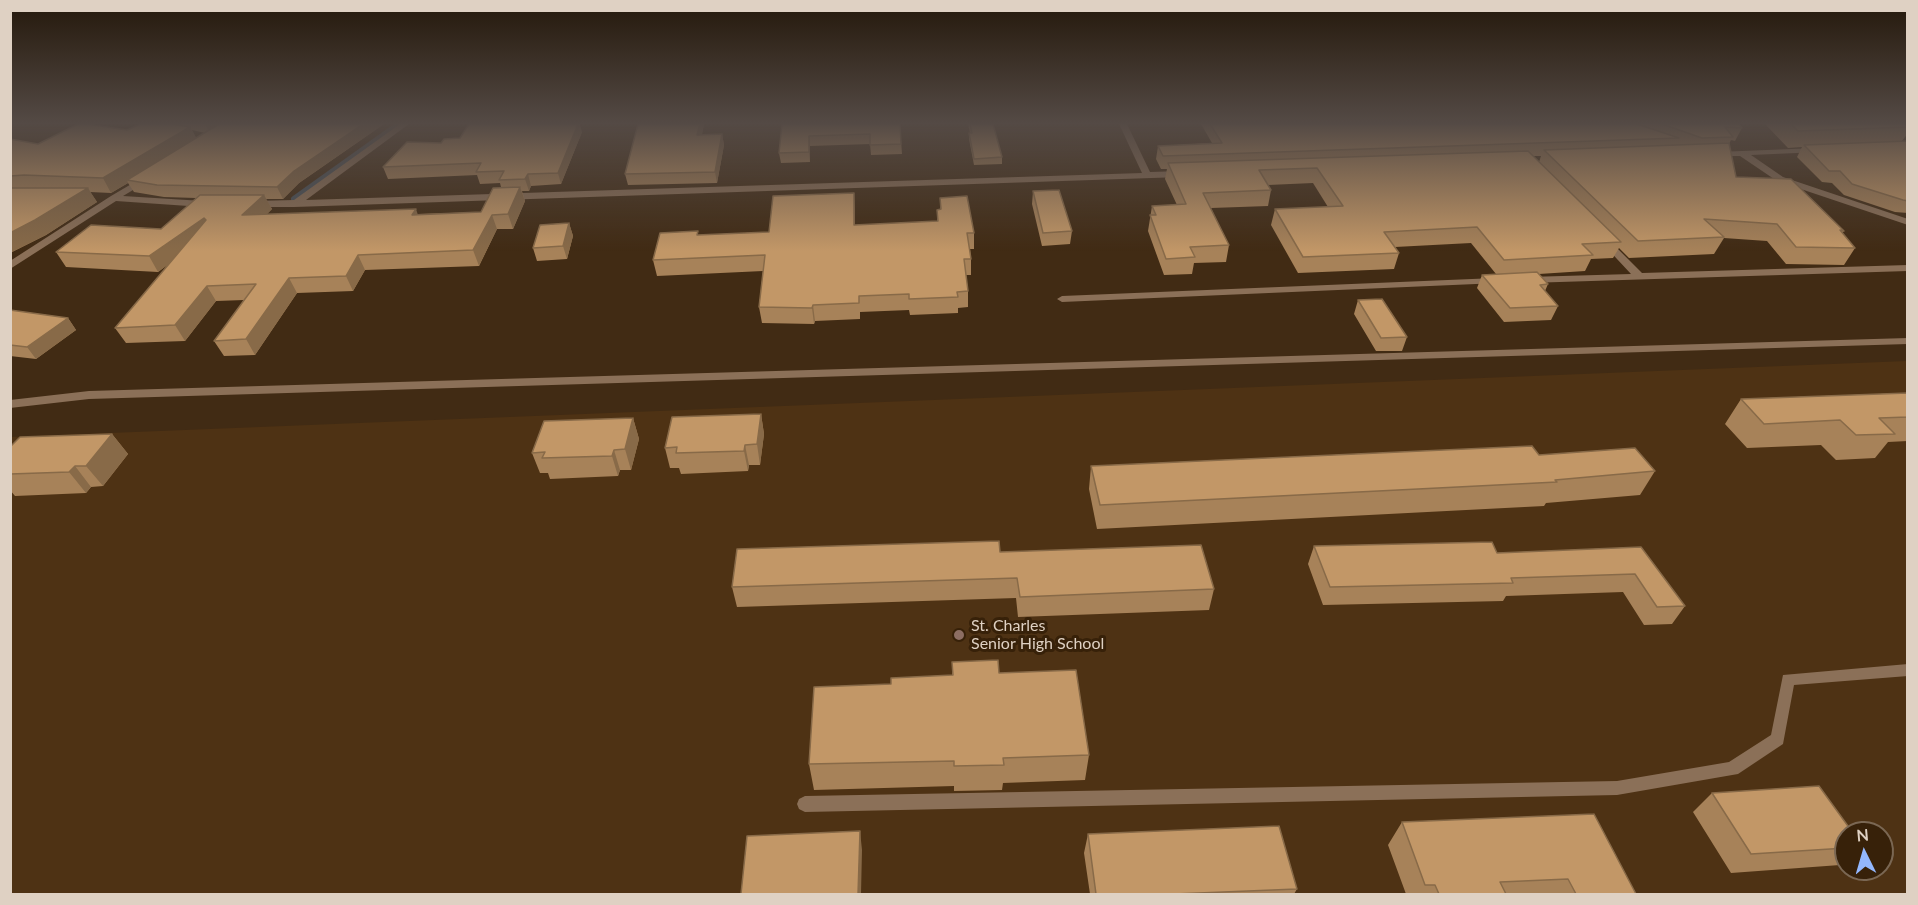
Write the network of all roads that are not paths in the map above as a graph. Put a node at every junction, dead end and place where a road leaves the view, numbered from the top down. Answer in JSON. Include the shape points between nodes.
{"nodes":[{"id":1,"x":346,"y":166,"type":"edge"},
{"id":2,"x":1143,"y":166,"type":"edge"},
{"id":3,"x":1761,"y":166,"type":"edge"},
{"id":4,"x":157,"y":171,"type":"edge"},
{"id":5,"x":1194,"y":174,"type":"edge"},
{"id":6,"x":1147,"y":175,"type":"junction"},
{"id":7,"x":94,"y":197,"type":"dead end"},
{"id":8,"x":114,"y":198,"type":"junction"},
{"id":9,"x":212,"y":204,"type":"edge"},
{"id":10,"x":244,"y":204,"type":"edge"},
{"id":11,"x":294,"y":204,"type":"junction"},
{"id":12,"x":1908,"y":222,"type":"edge"},
{"id":13,"x":1599,"y":235,"type":"edge"},
{"id":14,"x":10,"y":266,"type":"edge"},
{"id":15,"x":1908,"y":268,"type":"edge"},
{"id":16,"x":1638,"y":275,"type":"junction"},
{"id":17,"x":1062,"y":299,"type":"dead end"},
{"id":18,"x":1908,"y":342,"type":"edge"},
{"id":19,"x":10,"y":404,"type":"edge"},
{"id":20,"x":1908,"y":670,"type":"edge"},
{"id":21,"x":805,"y":804,"type":"dead end"}],
"edges":[{"from":1,"to":11,"type":"street"},
{"from":2,"to":6,"type":"street"},
{"from":3,"to":12,"type":"street","via":[[1780,179]]},
{"from":4,"to":8,"type":"street"},
{"from":5,"to":6,"type":"street"},
{"from":6,"to":11,"type":"street"},
{"from":7,"to":8,"type":"street"},
{"from":8,"to":9,"type":"street"},
{"from":8,"to":14,"type":"street"},
{"from":10,"to":11,"type":"street"},
{"from":13,"to":16,"type":"street"},
{"from":15,"to":16,"type":"street"},
{"from":16,"to":17,"type":"street"},
{"from":18,"to":19,"type":"street","via":[[89,395]]},
{"from":20,"to":21,"type":"street","via":[[1788,679],[1778,739],[1732,769],[1617,788]]}]}
